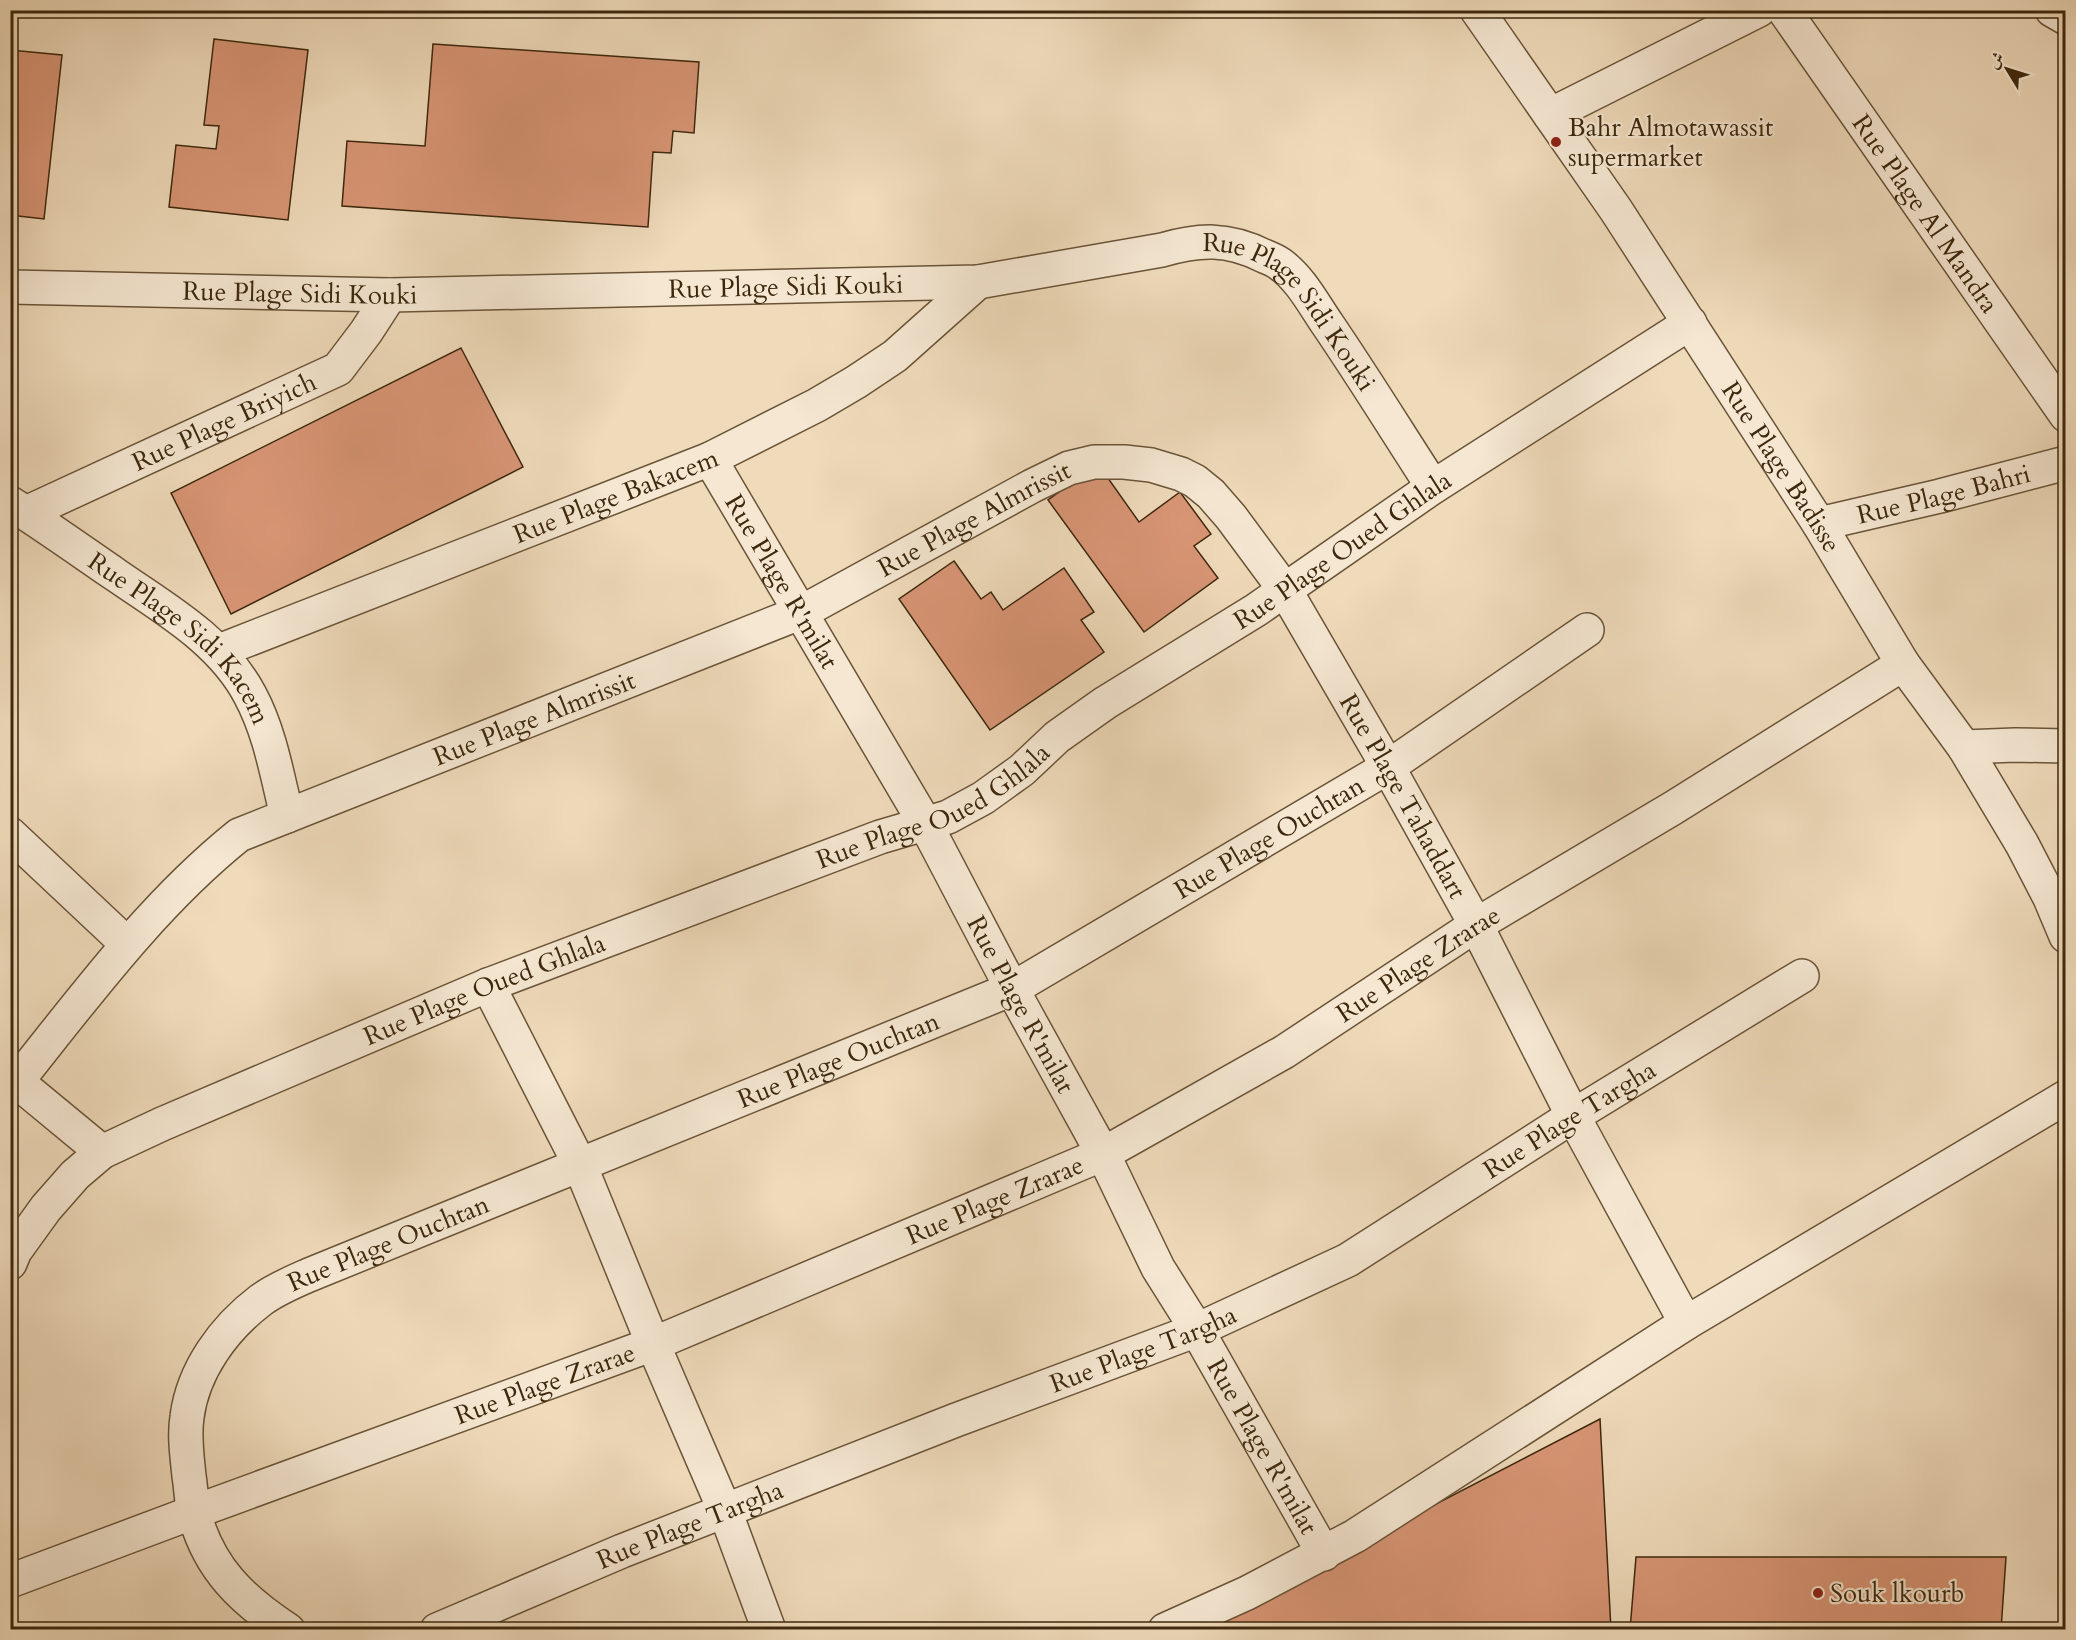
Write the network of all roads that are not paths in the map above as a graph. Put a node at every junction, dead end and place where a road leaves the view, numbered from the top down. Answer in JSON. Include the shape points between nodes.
{"nodes":[{"id":1,"x":1477,"y":10,"type":"edge"},
{"id":2,"x":1760,"y":10,"type":"edge"},
{"id":3,"x":1784,"y":10,"type":"edge"},
{"id":4,"x":2052,"y":10,"type":"edge"},
{"id":5,"x":2066,"y":18,"type":"edge"},
{"id":6,"x":1550,"y":115,"type":"junction"},
{"id":7,"x":978,"y":282,"type":"junction"},
{"id":8,"x":10,"y":287,"type":"edge"},
{"id":9,"x":390,"y":296,"type":"junction"},
{"id":10,"x":1690,"y":323,"type":"junction"},
{"id":11,"x":2066,"y":415,"type":"edge"},
{"id":12,"x":710,"y":459,"type":"junction"},
{"id":13,"x":1124,"y":462,"type":"joint"},
{"id":14,"x":2066,"y":463,"type":"edge"},
{"id":15,"x":1433,"y":487,"type":"junction"},
{"id":16,"x":18,"y":508,"type":"edge"},
{"id":17,"x":1819,"y":524,"type":"junction"},
{"id":18,"x":1285,"y":590,"type":"junction"},
{"id":19,"x":802,"y":612,"type":"junction"},
{"id":20,"x":1587,"y":630,"type":"dead end"},
{"id":21,"x":219,"y":651,"type":"junction"},
{"id":22,"x":1903,"y":664,"type":"junction"},
{"id":23,"x":2066,"y":746,"type":"edge"},
{"id":24,"x":1964,"y":747,"type":"junction"},
{"id":25,"x":1388,"y":767,"type":"junction"},
{"id":26,"x":287,"y":816,"type":"junction"},
{"id":27,"x":927,"y":825,"type":"junction"},
{"id":28,"x":10,"y":834,"type":"edge"},
{"id":29,"x":1476,"y":925,"type":"junction"},
{"id":30,"x":2066,"y":936,"type":"edge"},
{"id":31,"x":127,"y":944,"type":"junction"},
{"id":32,"x":1802,"y":976,"type":"dead end"},
{"id":33,"x":488,"y":985,"type":"junction"},
{"id":34,"x":1012,"y":989,"type":"junction"},
{"id":35,"x":14,"y":1078,"type":"edge"},
{"id":36,"x":2066,"y":1097,"type":"edge"},
{"id":37,"x":1573,"y":1116,"type":"junction"},
{"id":38,"x":102,"y":1152,"type":"junction"},
{"id":39,"x":1103,"y":1154,"type":"junction"},
{"id":40,"x":580,"y":1165,"type":"junction"},
{"id":41,"x":10,"y":1263,"type":"edge"},
{"id":42,"x":1686,"y":1323,"type":"junction"},
{"id":43,"x":1197,"y":1330,"type":"junction"},
{"id":44,"x":652,"y":1344,"type":"junction"},
{"id":45,"x":724,"y":1511,"type":"junction"},
{"id":46,"x":194,"y":1512,"type":"junction"},
{"id":47,"x":1324,"y":1554,"type":"junction"},
{"id":48,"x":10,"y":1581,"type":"edge"},
{"id":49,"x":288,"y":1629,"type":"edge"},
{"id":50,"x":437,"y":1629,"type":"edge"},
{"id":51,"x":769,"y":1629,"type":"edge"},
{"id":52,"x":1165,"y":1629,"type":"edge"}],
"edges":[{"from":1,"to":6,"type":"street","name":"Rue Plage Badisse"},
{"from":2,"to":6,"type":"street"},
{"from":3,"to":11,"type":"street","name":"Rue Plage Al Mandra"},
{"from":4,"to":5,"type":"street"},
{"from":6,"to":10,"type":"street","name":"Rue Plage Badisse"},
{"from":7,"to":9,"type":"street","name":"Rue Plage Sidi Kouki"},
{"from":7,"to":12,"type":"street","name":"Rue Plage Bakacem","via":[[895,356],[856,382]]},
{"from":7,"to":15,"type":"street","name":"Rue Plage Sidi Kouki","via":[[1186,243],[1210,241],[1251,249],[1280,264],[1297,280]]},
{"from":8,"to":9,"type":"street","name":"Rue Plage Sidi Kouki"},
{"from":9,"to":16,"type":"street","name":"Rue Plage Briyich","via":[[338,369]]},
{"from":10,"to":15,"type":"street","name":"Rue Plage Oued Ghlala"},
{"from":10,"to":17,"type":"street","name":"Rue Plage Badisse"},
{"from":12,"to":19,"type":"street","name":"Rue Plage R'milat"},
{"from":12,"to":21,"type":"street","name":"Rue Plage Bakacem"},
{"from":13,"to":18,"type":"street","name":"Rue Plage Tahaddart","via":[[1181,474],[1211,494]]},
{"from":13,"to":19,"type":"street","name":"Rue Plage Almrissit","via":[[1094,462],[1054,474]]},
{"from":14,"to":17,"type":"street","name":"Rue Plage Bahri"},
{"from":15,"to":18,"type":"street","name":"Rue Plage Oued Ghlala"},
{"from":16,"to":21,"type":"street","name":"Rue Plage Sidi Kacem","via":[[181,620]]},
{"from":17,"to":22,"type":"street","name":"Rue Plage Badisse"},
{"from":18,"to":25,"type":"street","name":"Rue Plage Tahaddart"},
{"from":18,"to":27,"type":"street","name":"Rue Plage Oued Ghlala","via":[[1097,708],[990,794]]},
{"from":19,"to":26,"type":"street","name":"Rue Plage Almrissit"},
{"from":19,"to":27,"type":"street","name":"Rue Plage R'milat"},
{"from":20,"to":25,"type":"street","name":"Rue Plage Ouchtan"},
{"from":21,"to":26,"type":"street","name":"Rue Plage Sidi Kacem","via":[[233,667],[263,720]]},
{"from":22,"to":24,"type":"street","name":"Rue Plage Badisse"},
{"from":22,"to":29,"type":"street","name":"Rue Plage Zrarae"},
{"from":23,"to":24,"type":"street"},
{"from":24,"to":30,"type":"street","name":"Rue Plage Badisse","via":[[2027,853]]},
{"from":25,"to":29,"type":"street","name":"Rue Plage Tahaddart"},
{"from":25,"to":34,"type":"street","name":"Rue Plage Ouchtan"},
{"from":26,"to":31,"type":"street","name":"Rue Plage Almrissit","via":[[239,835]]},
{"from":27,"to":33,"type":"street","name":"Rue Plage Oued Ghlala","via":[[880,837]]},
{"from":27,"to":34,"type":"street","name":"Rue Plage R'milat"},
{"from":28,"to":31,"type":"street"},
{"from":29,"to":37,"type":"street","name":"Rue Plage Tahaddart"},
{"from":29,"to":39,"type":"street","name":"Rue Plage Zrarae","via":[[1284,1052]]},
{"from":31,"to":35,"type":"street","name":"Rue Plage Almrissit"},
{"from":32,"to":37,"type":"street","name":"Rue Plage Targha"},
{"from":33,"to":38,"type":"street","name":"Rue Plage Oued Ghlala"},
{"from":33,"to":40,"type":"street"},
{"from":34,"to":39,"type":"street","name":"Rue Plage R'milat"},
{"from":34,"to":40,"type":"street","name":"Rue Plage Ouchtan"},
{"from":35,"to":38,"type":"street"},
{"from":36,"to":42,"type":"street"},
{"from":37,"to":42,"type":"street","name":"Rue Plage Tahaddart"},
{"from":37,"to":43,"type":"street","name":"Rue Plage Targha","via":[[1348,1260]]},
{"from":38,"to":41,"type":"street","name":"Rue Plage Oued Ghlala","via":[[46,1208]]},
{"from":39,"to":43,"type":"street","name":"Rue Plage R'milat","via":[[1158,1268]]},
{"from":39,"to":44,"type":"street","name":"Rue Plage Zrarae"},
{"from":40,"to":44,"type":"street"},
{"from":40,"to":46,"type":"street","name":"Rue Plage Ouchtan","via":[[285,1285],[237,1321],[206,1362],[194,1385],[187,1416]]},
{"from":42,"to":47,"type":"street"},
{"from":43,"to":45,"type":"street","name":"Rue Plage Targha"},
{"from":43,"to":47,"type":"street","name":"Rue Plage R'milat"},
{"from":44,"to":45,"type":"street"},
{"from":44,"to":46,"type":"street","name":"Rue Plage Zrarae"},
{"from":45,"to":50,"type":"street","name":"Rue Plage Targha"},
{"from":45,"to":51,"type":"street"},
{"from":46,"to":48,"type":"street","name":"Rue Plage Zrarae"},
{"from":46,"to":49,"type":"street","via":[[218,1569],[242,1597]]},
{"from":47,"to":52,"type":"street"}]}
